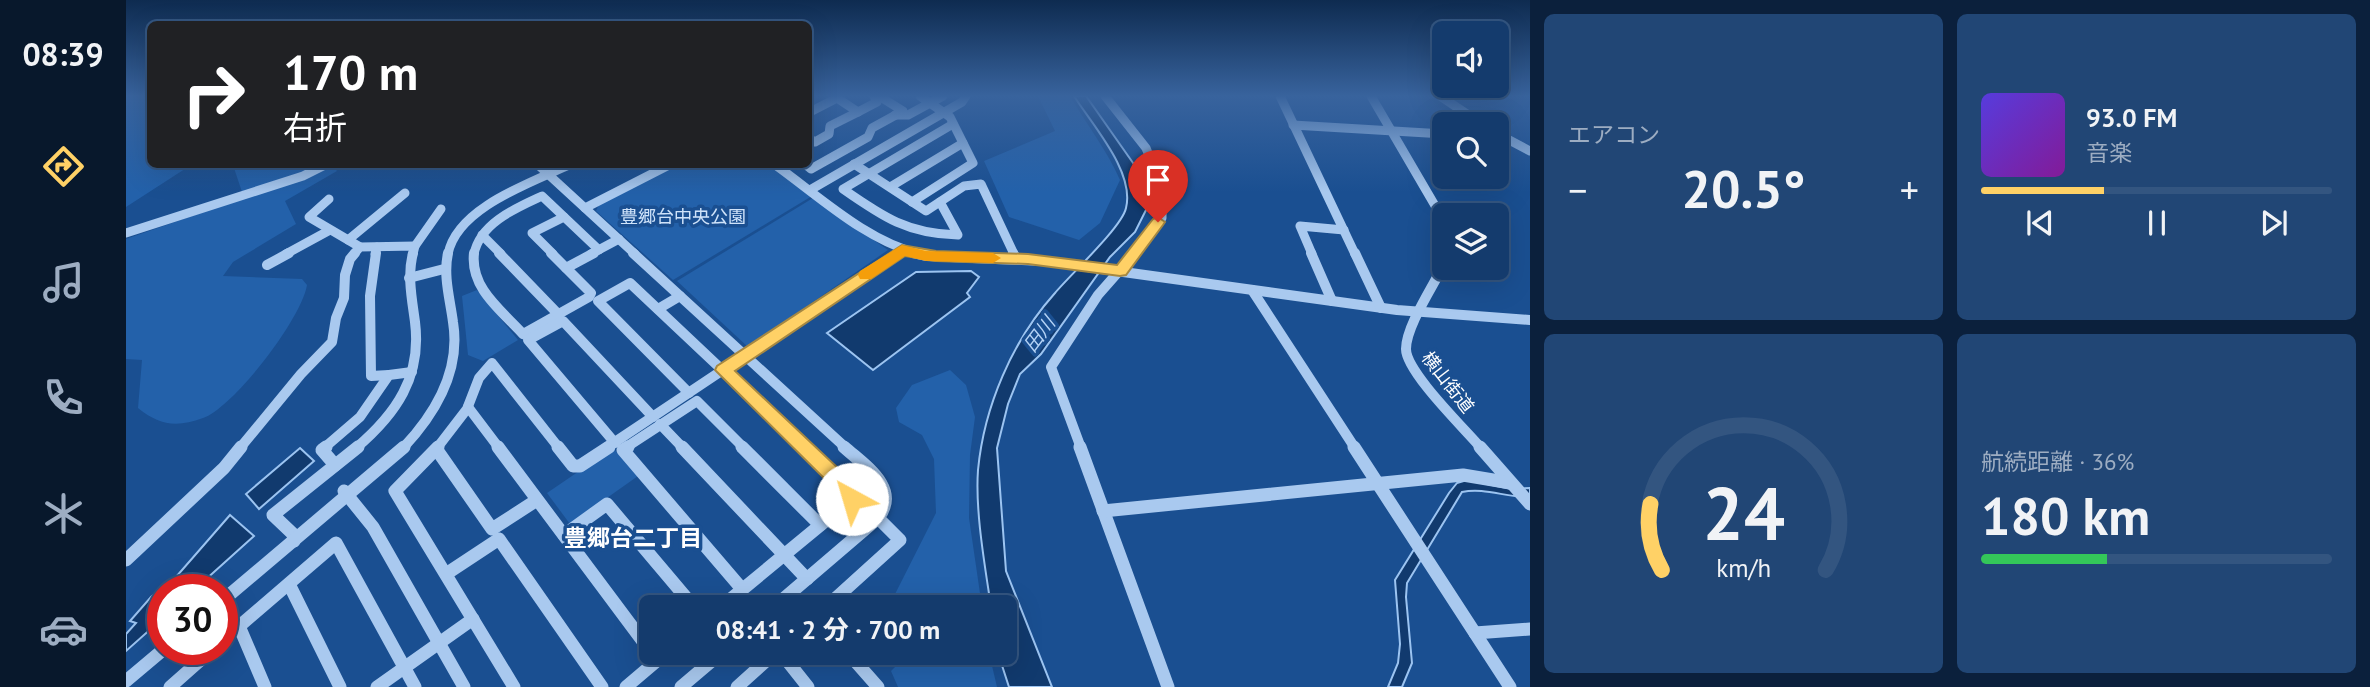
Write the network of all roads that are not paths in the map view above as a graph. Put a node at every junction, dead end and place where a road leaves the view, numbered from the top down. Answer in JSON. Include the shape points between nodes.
{"nodes":[{"id":1,"x":830,"y":128,"type":"edge"},
{"id":2,"x":872,"y":128,"type":"joint"},
{"id":3,"x":915,"y":128,"type":"edge"},
{"id":4,"x":946,"y":128,"type":"edge"},
{"id":5,"x":955,"y":128,"type":"edge"},
{"id":6,"x":1131,"y":128,"type":"edge"},
{"id":7,"x":1294,"y":128,"type":"edge"},
{"id":8,"x":1353,"y":128,"type":"edge"},
{"id":9,"x":1391,"y":130,"type":"junction"},
{"id":10,"x":1432,"y":133,"type":"edge"},
{"id":11,"x":812,"y":140,"type":"edge"},
{"id":12,"x":1509,"y":140,"type":"edge"},
{"id":13,"x":893,"y":141,"type":"junction"},
{"id":14,"x":963,"y":143,"type":"junction"},
{"id":15,"x":1530,"y":151,"type":"edge"},
{"id":16,"x":854,"y":164,"type":"junction"},
{"id":17,"x":319,"y":168,"type":"edge"},
{"id":18,"x":663,"y":168,"type":"edge"},
{"id":19,"x":780,"y":168,"type":"edge"},
{"id":20,"x":810,"y":168,"type":"edge"},
{"id":21,"x":544,"y":171,"type":"edge"},
{"id":22,"x":868,"y":174,"type":"junction"},
{"id":23,"x":890,"y":187,"type":"junction"},
{"id":24,"x":810,"y":190,"type":"junction"},
{"id":25,"x":404,"y":193,"type":"dead end"},
{"id":26,"x":329,"y":199,"type":"dead end"},
{"id":27,"x":912,"y":202,"type":"junction"},
{"id":28,"x":940,"y":202,"type":"junction"},
{"id":29,"x":1434,"y":203,"type":"edge"},
{"id":30,"x":584,"y":208,"type":"junction"},
{"id":31,"x":441,"y":209,"type":"dead end"},
{"id":32,"x":564,"y":217,"type":"junction"},
{"id":33,"x":330,"y":230,"type":"junction"},
{"id":34,"x":1344,"y":230,"type":"junction"},
{"id":35,"x":126,"y":233,"type":"edge"},
{"id":36,"x":482,"y":235,"type":"junction"},
{"id":37,"x":619,"y":239,"type":"junction"},
{"id":38,"x":348,"y":240,"type":"junction"},
{"id":39,"x":415,"y":246,"type":"junction"},
{"id":40,"x":360,"y":247,"type":"junction"},
{"id":41,"x":377,"y":247,"type":"junction"},
{"id":42,"x":598,"y":250,"type":"junction"},
{"id":43,"x":902,"y":250,"type":"junction"},
{"id":44,"x":1016,"y":258,"type":"junction"},
{"id":45,"x":267,"y":265,"type":"dead end"},
{"id":46,"x":566,"y":268,"type":"junction"},
{"id":47,"x":441,"y":270,"type":"junction"},
{"id":48,"x":1119,"y":271,"type":"junction"},
{"id":49,"x":410,"y":278,"type":"junction"},
{"id":50,"x":1436,"y":280,"type":"edge"},
{"id":51,"x":1252,"y":290,"type":"junction"},
{"id":52,"x":680,"y":296,"type":"junction"},
{"id":53,"x":1332,"y":301,"type":"junction"},
{"id":54,"x":1381,"y":308,"type":"junction"},
{"id":55,"x":658,"y":309,"type":"junction"},
{"id":56,"x":1421,"y":312,"type":"junction"},
{"id":57,"x":558,"y":314,"type":"junction"},
{"id":58,"x":1530,"y":320,"type":"edge"},
{"id":59,"x":746,"y":356,"type":"junction"},
{"id":60,"x":723,"y":370,"type":"junction"},
{"id":61,"x":412,"y":372,"type":"junction"},
{"id":62,"x":389,"y":375,"type":"junction"},
{"id":63,"x":689,"y":393,"type":"junction"},
{"id":64,"x":468,"y":407,"type":"junction"},
{"id":65,"x":657,"y":421,"type":"junction"},
{"id":66,"x":615,"y":443,"type":"junction"},
{"id":67,"x":437,"y":450,"type":"junction"},
{"id":68,"x":335,"y":465,"type":"junction"},
{"id":69,"x":1378,"y":483,"type":"junction"},
{"id":70,"x":1511,"y":483,"type":"junction"},
{"id":71,"x":346,"y":493,"type":"junction"},
{"id":72,"x":537,"y":500,"type":"junction"},
{"id":73,"x":1530,"y":504,"type":"edge"},
{"id":74,"x":1103,"y":512,"type":"junction"},
{"id":75,"x":878,"y":518,"type":"junction"},
{"id":76,"x":820,"y":525,"type":"junction"},
{"id":77,"x":564,"y":535,"type":"junction"},
{"id":78,"x":293,"y":537,"type":"junction"},
{"id":79,"x":784,"y":555,"type":"junction"},
{"id":80,"x":126,"y":560,"type":"edge"},
{"id":81,"x":446,"y":575,"type":"junction"},
{"id":82,"x":807,"y":579,"type":"junction"},
{"id":83,"x":238,"y":580,"type":"edge"},
{"id":84,"x":289,"y":584,"type":"junction"},
{"id":85,"x":238,"y":586,"type":"edge"},
{"id":86,"x":742,"y":589,"type":"junction"},
{"id":87,"x":684,"y":595,"type":"edge"},
{"id":88,"x":735,"y":595,"type":"edge"},
{"id":89,"x":788,"y":595,"type":"edge"},
{"id":90,"x":839,"y":595,"type":"edge"},
{"id":91,"x":473,"y":619,"type":"junction"},
{"id":92,"x":239,"y":626,"type":"joint"},
{"id":93,"x":1530,"y":629,"type":"edge"},
{"id":94,"x":639,"y":631,"type":"edge"},
{"id":95,"x":1475,"y":633,"type":"junction"},
{"id":96,"x":439,"y":643,"type":"junction"},
{"id":97,"x":147,"y":655,"type":"edge"},
{"id":98,"x":147,"y":663,"type":"edge"},
{"id":99,"x":200,"y":665,"type":"edge"},
{"id":100,"x":647,"y":665,"type":"edge"},
{"id":101,"x":706,"y":665,"type":"edge"},
{"id":102,"x":762,"y":665,"type":"edge"},
{"id":103,"x":790,"y":665,"type":"edge"},
{"id":104,"x":858,"y":665,"type":"edge"},
{"id":105,"x":404,"y":668,"type":"junction"},
{"id":106,"x":126,"y":673,"type":"edge"},
{"id":107,"x":187,"y":680,"type":"edge"},
{"id":108,"x":126,"y":681,"type":"edge"},
{"id":109,"x":170,"y":687,"type":"edge"},
{"id":110,"x":265,"y":687,"type":"edge"},
{"id":111,"x":340,"y":687,"type":"edge"},
{"id":112,"x":377,"y":687,"type":"edge"},
{"id":113,"x":415,"y":687,"type":"edge"},
{"id":114,"x":464,"y":687,"type":"edge"},
{"id":115,"x":514,"y":687,"type":"edge"},
{"id":116,"x":602,"y":687,"type":"edge"},
{"id":117,"x":626,"y":687,"type":"edge"},
{"id":118,"x":681,"y":687,"type":"edge"},
{"id":119,"x":737,"y":687,"type":"edge"},
{"id":120,"x":808,"y":687,"type":"edge"},
{"id":121,"x":877,"y":687,"type":"edge"},
{"id":122,"x":1168,"y":687,"type":"edge"},
{"id":123,"x":1510,"y":687,"type":"edge"}],
"edges":[{"from":1,"to":11,"type":"street","via":[[829,134]]},
{"from":2,"to":13,"type":"street"},
{"from":2,"to":20,"type":"street","via":[[869,137]]},
{"from":3,"to":13,"type":"street"},
{"from":4,"to":22,"type":"street"},
{"from":5,"to":14,"type":"street"},
{"from":6,"to":48,"type":"street","via":[[1157,171],[1162,218]]},
{"from":7,"to":34,"type":"street"},
{"from":8,"to":9,"type":"street"},
{"from":9,"to":10,"type":"street"},
{"from":9,"to":29,"type":"street"},
{"from":12,"to":15,"type":"street"},
{"from":13,"to":16,"type":"street"},
{"from":14,"to":23,"type":"street"},
{"from":14,"to":27,"type":"street","via":[[973,163]]},
{"from":16,"to":22,"type":"street"},
{"from":16,"to":24,"type":"street"},
{"from":17,"to":35,"type":"street"},
{"from":18,"to":30,"type":"street"},
{"from":19,"to":24,"type":"street"},
{"from":21,"to":30,"type":"street"},
{"from":21,"to":47,"type":"street","via":[[470,219],[450,244]]},
{"from":22,"to":23,"type":"street"},
{"from":22,"to":28,"type":"street","via":[[843,189],[902,229],[934,236],[958,235]]},
{"from":23,"to":27,"type":"street"},
{"from":24,"to":43,"type":"street","via":[[874,236]]},
{"from":25,"to":38,"type":"street"},
{"from":26,"to":33,"type":"street","via":[[309,217]]},
{"from":27,"to":28,"type":"street","via":[[926,211]]},
{"from":28,"to":44,"type":"street","via":[[964,186],[981,184]]},
{"from":30,"to":37,"type":"street"},
{"from":31,"to":39,"type":"street"},
{"from":32,"to":36,"type":"street","via":[[541,196],[509,211]]},
{"from":32,"to":42,"type":"street"},
{"from":32,"to":46,"type":"street","via":[[532,233]]},
{"from":33,"to":38,"type":"street"},
{"from":33,"to":45,"type":"street"},
{"from":34,"to":53,"type":"street","via":[[1300,226]]},
{"from":34,"to":54,"type":"street"},
{"from":36,"to":57,"type":"street"},
{"from":36,"to":57,"type":"street","via":[[471,262],[477,282],[523,334]]},
{"from":37,"to":42,"type":"street"},
{"from":37,"to":52,"type":"street"},
{"from":38,"to":40,"type":"street"},
{"from":39,"to":41,"type":"street"},
{"from":39,"to":49,"type":"street"},
{"from":40,"to":41,"type":"street"},
{"from":40,"to":80,"type":"street","via":[[345,275],[332,342],[224,468]]},
{"from":41,"to":62,"type":"street","via":[[368,289],[371,376]]},
{"from":42,"to":46,"type":"street"},
{"from":43,"to":44,"type":"street","via":[[936,256]]},
{"from":43,"to":59,"type":"street"},
{"from":44,"to":48,"type":"street"},
{"from":46,"to":57,"type":"street","via":[[590,293]]},
{"from":47,"to":49,"type":"street"},
{"from":47,"to":71,"type":"street","via":[[455,340],[446,386],[417,433],[388,463]]},
{"from":48,"to":51,"type":"street"},
{"from":48,"to":74,"type":"street","via":[[1098,295],[1052,368]]},
{"from":49,"to":61,"type":"street","via":[[417,350]]},
{"from":50,"to":56,"type":"street","name":"横山街道"},
{"from":51,"to":53,"type":"street"},
{"from":51,"to":69,"type":"street"},
{"from":52,"to":55,"type":"street"},
{"from":52,"to":59,"type":"street"},
{"from":53,"to":54,"type":"street"},
{"from":54,"to":56,"type":"street"},
{"from":55,"to":60,"type":"street"},
{"from":55,"to":63,"type":"street","via":[[630,282],[598,301]]},
{"from":56,"to":58,"type":"street"},
{"from":56,"to":70,"type":"street","name":"横山街道","via":[[1406,343],[1412,368]]},
{"from":59,"to":60,"type":"street"},
{"from":59,"to":75,"type":"street","via":[[879,479],[888,492],[887,507]]},
{"from":60,"to":63,"type":"street"},
{"from":60,"to":76,"type":"street","via":[[852,493],[852,499]]},
{"from":61,"to":62,"type":"street"},
{"from":61,"to":68,"type":"street","via":[[394,408]]},
{"from":62,"to":68,"type":"street","via":[[367,412],[322,450]]},
{"from":63,"to":65,"type":"street"},
{"from":64,"to":66,"type":"street","via":[[484,367],[492,363],[573,466]]},
{"from":64,"to":67,"type":"street"},
{"from":64,"to":72,"type":"street"},
{"from":65,"to":66,"type":"street"},
{"from":65,"to":66,"type":"street","via":[[563,321],[528,340]]},
{"from":65,"to":76,"type":"street","via":[[696,401]]},
{"from":65,"to":79,"type":"street"},
{"from":65,"to":86,"type":"street","via":[[623,450]]},
{"from":67,"to":72,"type":"street","via":[[492,529]]},
{"from":67,"to":81,"type":"street","via":[[395,491]]},
{"from":68,"to":78,"type":"street","via":[[274,515]]},
{"from":69,"to":70,"type":"street","via":[[1463,475]]},
{"from":69,"to":74,"type":"street"},
{"from":69,"to":95,"type":"street"},
{"from":70,"to":73,"type":"street","name":"横山街道"},
{"from":71,"to":78,"type":"street"},
{"from":71,"to":96,"type":"street","via":[[373,527]]},
{"from":72,"to":77,"type":"street"},
{"from":74,"to":122,"type":"street"},
{"from":75,"to":82,"type":"street"},
{"from":75,"to":90,"type":"street","via":[[900,540]]},
{"from":76,"to":79,"type":"street"},
{"from":77,"to":87,"type":"street","via":[[607,504]]},
{"from":77,"to":94,"type":"street"},
{"from":78,"to":83,"type":"street"},
{"from":78,"to":85,"type":"street"},
{"from":79,"to":82,"type":"street"},
{"from":79,"to":86,"type":"street"},
{"from":81,"to":91,"type":"street"},
{"from":81,"to":116,"type":"street","via":[[499,539]]},
{"from":82,"to":89,"type":"street"},
{"from":84,"to":92,"type":"street"},
{"from":84,"to":105,"type":"street","via":[[336,543]]},
{"from":84,"to":111,"type":"street"},
{"from":86,"to":88,"type":"street"},
{"from":91,"to":96,"type":"street"},
{"from":91,"to":115,"type":"street"},
{"from":92,"to":110,"type":"street"},
{"from":93,"to":95,"type":"street"},
{"from":95,"to":123,"type":"street"},
{"from":96,"to":105,"type":"street"},
{"from":96,"to":114,"type":"street"},
{"from":97,"to":106,"type":"street"},
{"from":98,"to":108,"type":"street"},
{"from":99,"to":107,"type":"street"},
{"from":100,"to":117,"type":"street"},
{"from":101,"to":118,"type":"street"},
{"from":102,"to":119,"type":"street"},
{"from":103,"to":120,"type":"street"},
{"from":104,"to":121,"type":"street"},
{"from":105,"to":112,"type":"street"},
{"from":105,"to":113,"type":"street"},
{"from":107,"to":109,"type":"street"}]}
